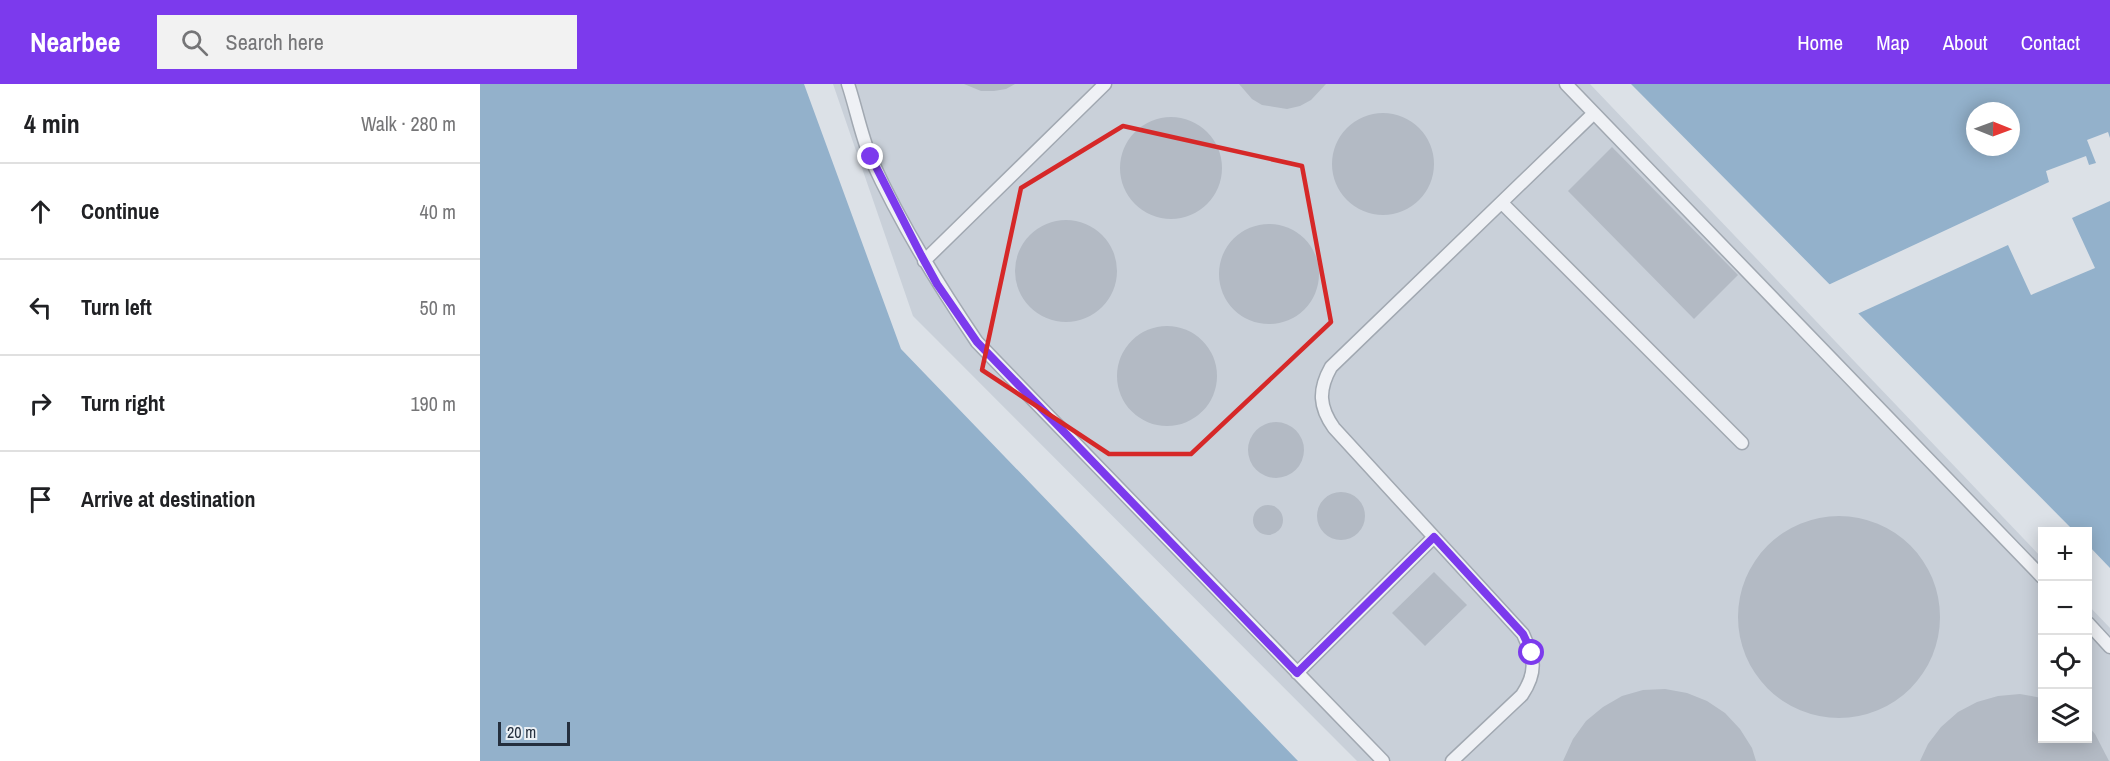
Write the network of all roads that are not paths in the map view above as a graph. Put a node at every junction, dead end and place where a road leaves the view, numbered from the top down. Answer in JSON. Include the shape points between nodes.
{"nodes":[{"id":1,"x":848,"y":84,"type":"edge"},
{"id":2,"x":1105,"y":84,"type":"edge"},
{"id":3,"x":1566,"y":84,"type":"edge"},
{"id":4,"x":1594,"y":113,"type":"junction"},
{"id":5,"x":1502,"y":203,"type":"junction"},
{"id":6,"x":924,"y":261,"type":"junction"},
{"id":7,"x":1742,"y":443,"type":"dead end"},
{"id":8,"x":1434,"y":537,"type":"junction"},
{"id":9,"x":2038,"y":572,"type":"edge"},
{"id":10,"x":2092,"y":627,"type":"edge"},
{"id":11,"x":2110,"y":646,"type":"edge"},
{"id":12,"x":1297,"y":673,"type":"junction"},
{"id":13,"x":1383,"y":761,"type":"edge"},
{"id":14,"x":1452,"y":761,"type":"edge"}],
"edges":[{"from":1,"to":6,"type":"lane","via":[[871,157]]},
{"from":2,"to":6,"type":"lane"},
{"from":3,"to":4,"type":"lane"},
{"from":4,"to":5,"type":"lane"},
{"from":4,"to":9,"type":"lane"},
{"from":5,"to":7,"type":"lane"},
{"from":5,"to":8,"type":"lane","via":[[1331,367],[1323,381],[1324,415]]},
{"from":6,"to":12,"type":"lane","via":[[977,342]]},
{"from":8,"to":12,"type":"lane"},
{"from":8,"to":14,"type":"lane","via":[[1523,634],[1532,653],[1534,670],[1522,695]]},
{"from":10,"to":11,"type":"lane"},
{"from":12,"to":13,"type":"lane"}]}
